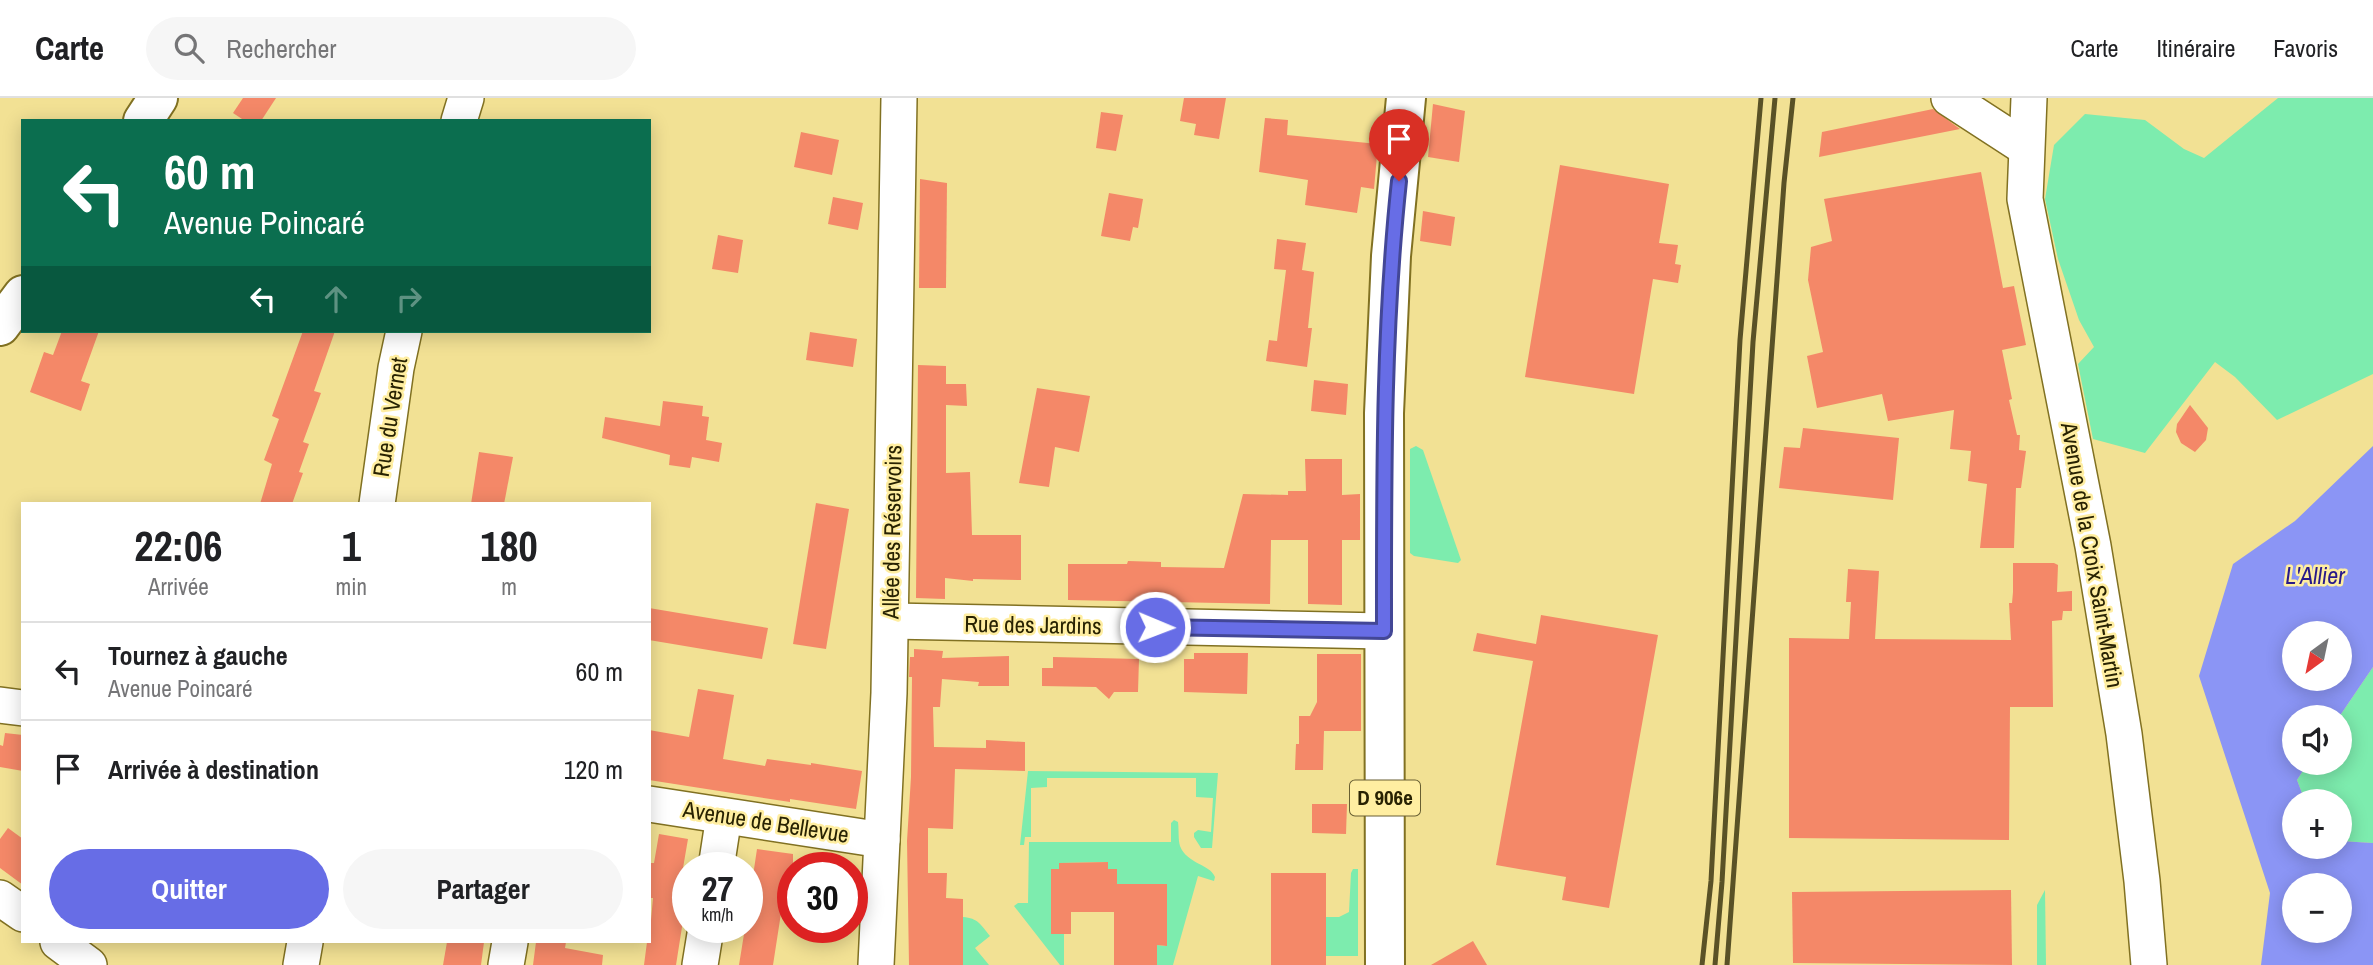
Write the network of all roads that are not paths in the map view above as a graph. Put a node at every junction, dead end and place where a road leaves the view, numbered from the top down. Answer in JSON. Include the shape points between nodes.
{"nodes":[{"id":1,"x":158,"y":98,"type":"edge"},
{"id":2,"x":466,"y":98,"type":"edge"},
{"id":3,"x":899,"y":98,"type":"edge"},
{"id":4,"x":1406,"y":98,"type":"edge"},
{"id":5,"x":1949,"y":98,"type":"edge"},
{"id":6,"x":2029,"y":98,"type":"edge"},
{"id":7,"x":144,"y":119,"type":"edge"},
{"id":8,"x":461,"y":119,"type":"edge"},
{"id":9,"x":2026,"y":148,"type":"junction"},
{"id":10,"x":21,"y":270,"type":"edge"},
{"id":11,"x":0,"y":296,"type":"edge"},
{"id":12,"x":21,"y":298,"type":"edge"},
{"id":13,"x":0,"y":326,"type":"edge"},
{"id":14,"x":404,"y":333,"type":"edge"},
{"id":15,"x":377,"y":502,"type":"edge"},
{"id":16,"x":891,"y":621,"type":"junction"},
{"id":17,"x":1384,"y":631,"type":"junction"},
{"id":18,"x":0,"y":705,"type":"edge"},
{"id":19,"x":21,"y":708,"type":"edge"},
{"id":20,"x":651,"y":804,"type":"edge"},
{"id":21,"x":724,"y":816,"type":"junction"},
{"id":22,"x":882,"y":840,"type":"junction"},
{"id":23,"x":718,"y":852,"type":"edge"},
{"id":24,"x":0,"y":898,"type":"edge"},
{"id":25,"x":21,"y":913,"type":"edge"},
{"id":26,"x":59,"y":943,"type":"edge"},
{"id":27,"x":305,"y":943,"type":"edge"},
{"id":28,"x":510,"y":943,"type":"edge"},
{"id":29,"x":704,"y":943,"type":"edge"},
{"id":30,"x":89,"y":965,"type":"edge"},
{"id":31,"x":301,"y":965,"type":"edge"},
{"id":32,"x":506,"y":965,"type":"edge"},
{"id":33,"x":700,"y":965,"type":"edge"},
{"id":34,"x":876,"y":965,"type":"edge"},
{"id":35,"x":1385,"y":965,"type":"edge"},
{"id":36,"x":2149,"y":965,"type":"edge"}],
"edges":[{"from":1,"to":7,"type":"main road"},
{"from":2,"to":8,"type":"street"},
{"from":3,"to":16,"type":"street","name":"Allée des Réservoirs"},
{"from":4,"to":17,"type":"main road","number":"D 906e","via":[[1387,330]]},
{"from":5,"to":9,"type":"street"},
{"from":6,"to":9,"type":"street","name":"Avenue de la Croix Saint-Martin"},
{"from":9,"to":36,"type":"street","name":"Avenue de la Croix Saint-Martin","via":[[2025,199],[2093,547],[2124,734]]},
{"from":10,"to":11,"type":"main road"},
{"from":12,"to":13,"type":"main road"},
{"from":14,"to":15,"type":"street","name":"Rue du Vernet"},
{"from":16,"to":17,"type":"street","name":"Rue des Jardins"},
{"from":16,"to":22,"type":"street","name":"Allée des Réservoirs"},
{"from":17,"to":35,"type":"main road","number":"D 906e"},
{"from":18,"to":19,"type":"street"},
{"from":20,"to":21,"type":"street","name":"Avenue de Bellevue"},
{"from":21,"to":22,"type":"street","name":"Avenue de Bellevue"},
{"from":21,"to":23,"type":"street"},
{"from":22,"to":34,"type":"street","name":"Allée des Réservoirs"},
{"from":24,"to":25,"type":"street"},
{"from":26,"to":30,"type":"street"},
{"from":27,"to":31,"type":"street"},
{"from":28,"to":32,"type":"street"},
{"from":29,"to":33,"type":"street"}]}
